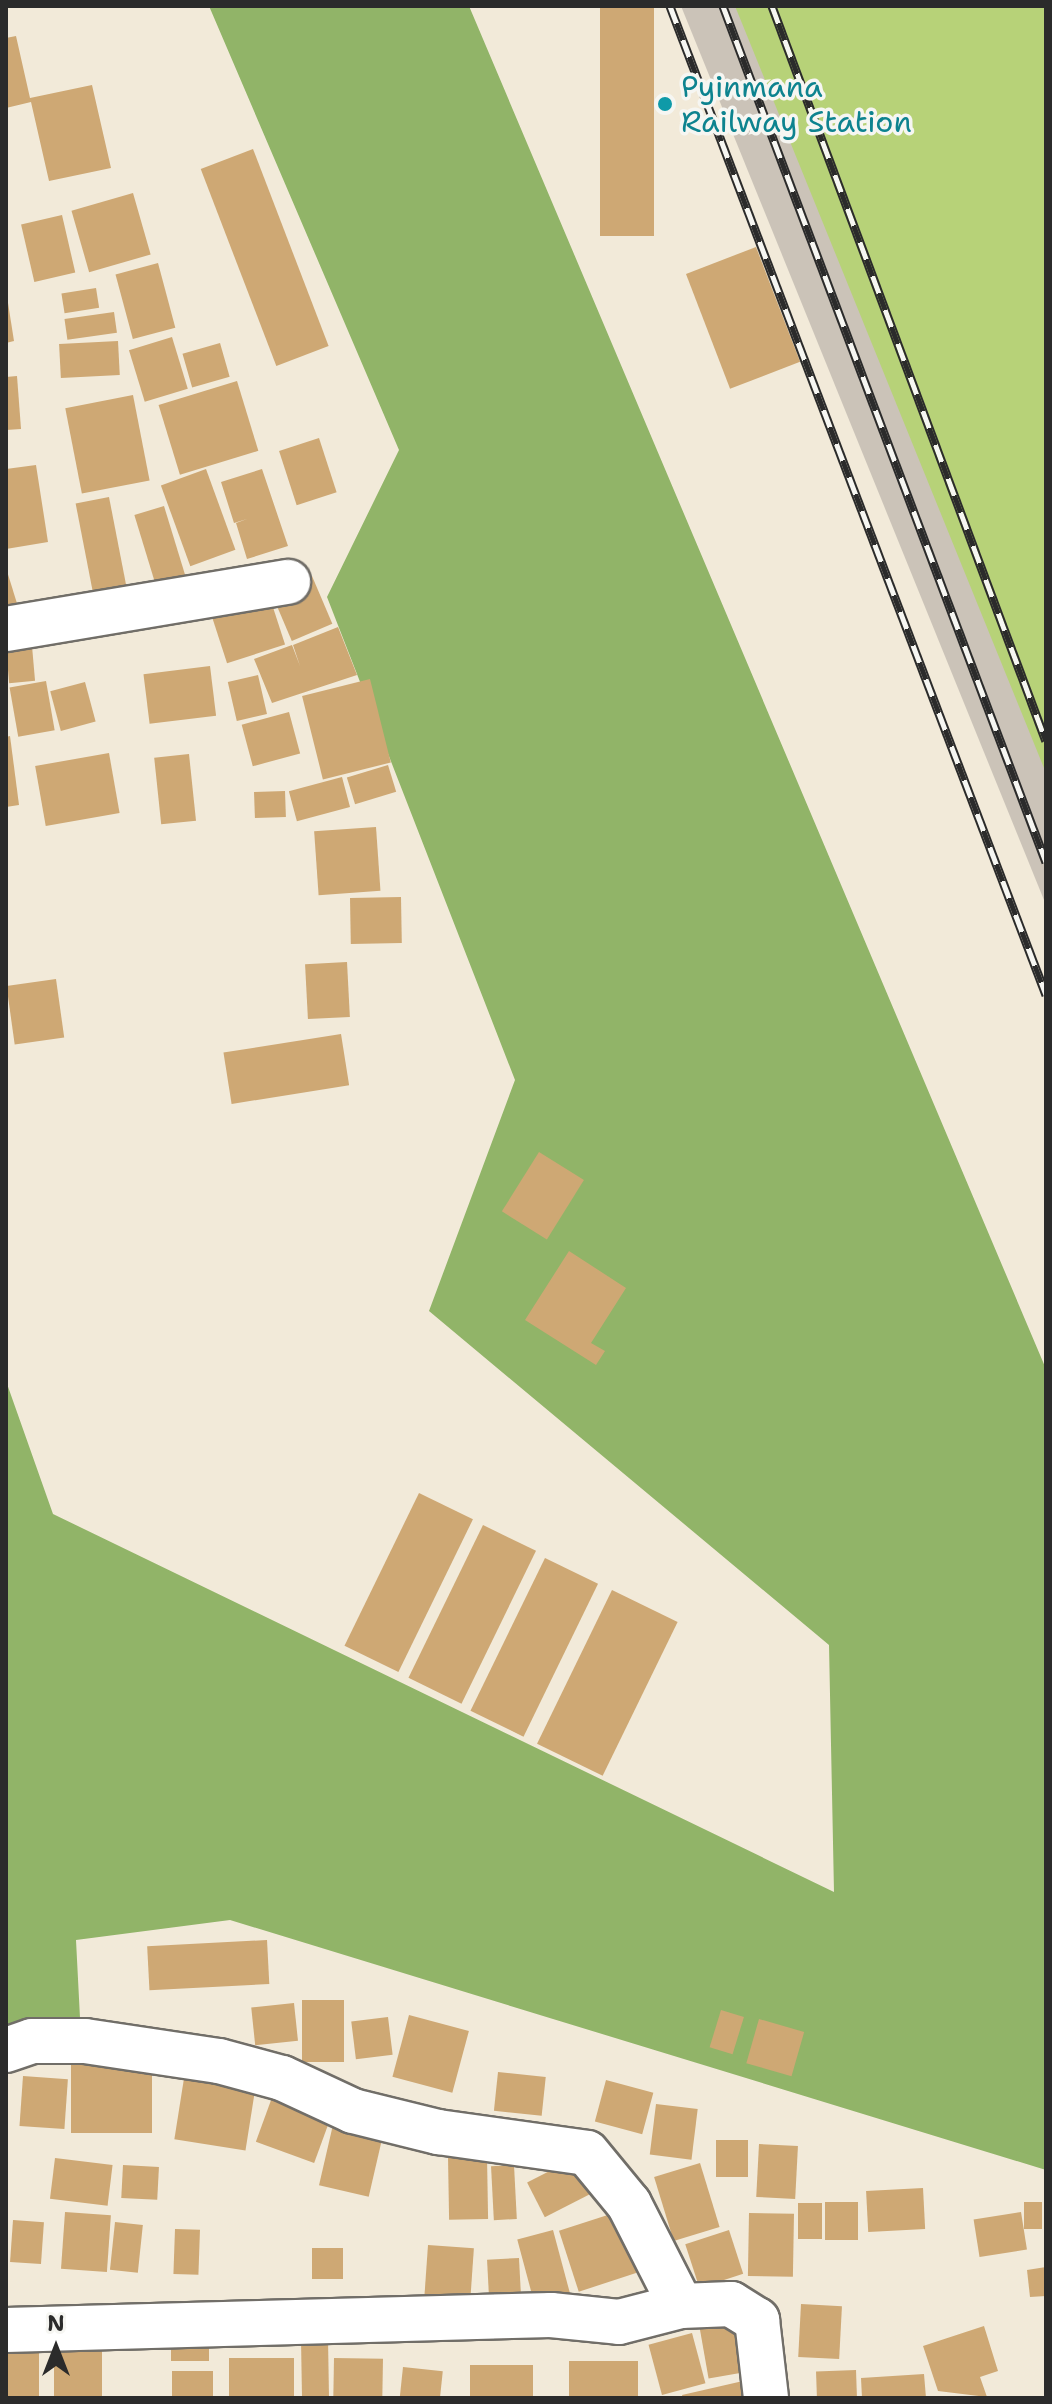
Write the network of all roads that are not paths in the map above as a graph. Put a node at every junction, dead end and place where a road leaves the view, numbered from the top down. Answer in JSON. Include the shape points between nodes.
{"nodes":[{"id":1,"x":288,"y":582,"type":"dead end"},
{"id":2,"x":6,"y":629,"type":"edge"},
{"id":3,"x":6,"y":2050,"type":"edge"},
{"id":4,"x":681,"y":2306,"type":"junction"},
{"id":5,"x":6,"y":2330,"type":"edge"},
{"id":6,"x":766,"y":2398,"type":"edge"}],
"edges":[{"from":1,"to":2,"type":"street"},
{"from":3,"to":4,"type":"street","via":[[32,2041],[85,2041],[219,2061],[282,2078],[353,2111],[438,2132],[570,2145],[604,2167]]},
{"from":4,"to":5,"type":"street","via":[[619,2322],[551,2315]]},
{"from":4,"to":6,"type":"street","via":[[731,2304],[757,2320]]}]}
